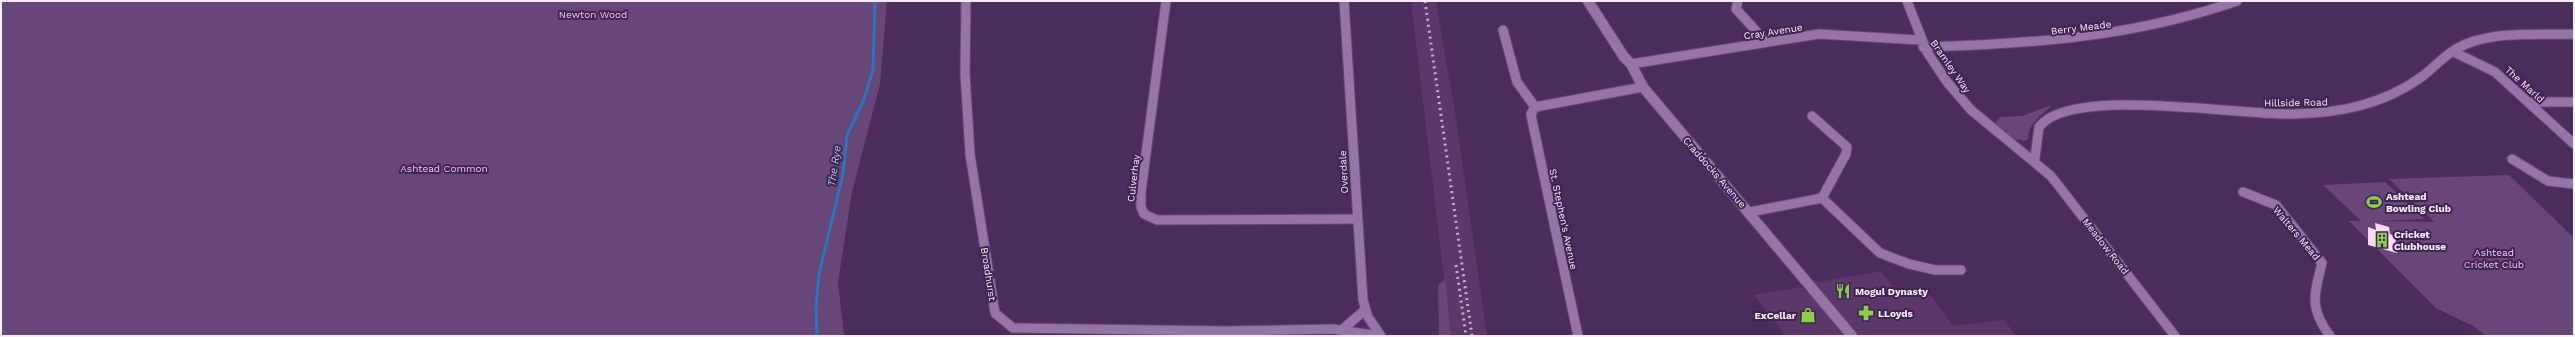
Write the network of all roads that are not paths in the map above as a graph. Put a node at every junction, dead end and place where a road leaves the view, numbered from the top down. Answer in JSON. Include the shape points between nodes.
{"nodes":[{"id":1,"x":966,"y":1,"type":"edge"},
{"id":2,"x":1166,"y":1,"type":"edge"},
{"id":3,"x":1344,"y":1,"type":"edge"},
{"id":4,"x":1588,"y":1,"type":"edge"},
{"id":5,"x":1738,"y":1,"type":"edge"},
{"id":6,"x":1908,"y":1,"type":"edge"},
{"id":7,"x":2237,"y":1,"type":"edge"},
{"id":8,"x":1504,"y":30,"type":"dead end"},
{"id":9,"x":2574,"y":34,"type":"edge"},
{"id":10,"x":1766,"y":42,"type":"junction"},
{"id":11,"x":1921,"y":43,"type":"junction"},
{"id":12,"x":2454,"y":52,"type":"junction"},
{"id":13,"x":1631,"y":64,"type":"junction"},
{"id":14,"x":1643,"y":87,"type":"junction"},
{"id":15,"x":2529,"y":102,"type":"junction"},
{"id":16,"x":2574,"y":102,"type":"edge"},
{"id":17,"x":1535,"y":107,"type":"junction"},
{"id":18,"x":1812,"y":116,"type":"dead end"},
{"id":19,"x":2574,"y":144,"type":"edge"},
{"id":20,"x":2035,"y":158,"type":"junction"},
{"id":21,"x":2512,"y":159,"type":"dead end"},
{"id":22,"x":2574,"y":184,"type":"edge"},
{"id":23,"x":2243,"y":192,"type":"dead end"},
{"id":24,"x":1822,"y":198,"type":"junction"},
{"id":25,"x":1750,"y":212,"type":"junction"},
{"id":26,"x":1357,"y":219,"type":"junction"},
{"id":27,"x":1961,"y":270,"type":"dead end"},
{"id":28,"x":1365,"y":310,"type":"junction"},
{"id":29,"x":1344,"y":328,"type":"junction"},
{"id":30,"x":1380,"y":336,"type":"edge"},
{"id":31,"x":1578,"y":336,"type":"edge"},
{"id":32,"x":1852,"y":336,"type":"edge"},
{"id":33,"x":2175,"y":336,"type":"edge"},
{"id":34,"x":2330,"y":336,"type":"edge"}],
"edges":[{"from":1,"to":29,"type":"street","name":"Broadhurst","via":[[965,73],[970,154],[995,313],[1004,323],[1013,328],[1082,330],[1292,331]]},
{"from":2,"to":26,"type":"street","name":"Culverhay","via":[[1141,192],[1142,214],[1157,220]]},
{"from":3,"to":26,"type":"street","name":"Overdale"},
{"from":4,"to":13,"type":"street","name":"Craddocks Avenue"},
{"from":5,"to":10,"type":"street","via":[[1736,10]]},
{"from":6,"to":11,"type":"street","name":"Bramley Way"},
{"from":7,"to":11,"type":"street","name":"Berry Meade","via":[[2202,14],[2143,29],[2084,38],[2037,43]]},
{"from":8,"to":17,"type":"street","via":[[1518,86],[1526,100]]},
{"from":9,"to":12,"type":"street","name":"Hillside Road","via":[[2489,39],[2464,44]]},
{"from":10,"to":11,"type":"street","name":"Cray Avenue","via":[[1828,33]]},
{"from":10,"to":13,"type":"street","name":"Cray Avenue"},
{"from":11,"to":20,"type":"street","name":"Bramley Way","via":[[1964,103]]},
{"from":12,"to":15,"type":"street","name":"The Marld","via":[[2495,72]]},
{"from":12,"to":20,"type":"street","name":"Hillside Road","via":[[2445,56],[2417,80],[2393,93],[2333,112],[2276,115],[2120,104],[2071,108],[2054,113],[2042,122],[2037,132]]},
{"from":13,"to":14,"type":"street","name":"Craddocks Avenue"},
{"from":14,"to":17,"type":"street"},
{"from":14,"to":25,"type":"street","name":"Craddocks Avenue"},
{"from":15,"to":16,"type":"street"},
{"from":15,"to":19,"type":"street","name":"The Marld"},
{"from":17,"to":31,"type":"street","name":"St. Stephen's Avenue","via":[[1531,114],[1532,120]]},
{"from":18,"to":24,"type":"street","via":[[1847,147],[1846,154]]},
{"from":20,"to":33,"type":"street","name":"Meadow Road"},
{"from":21,"to":22,"type":"street","via":[[2534,177],[2565,185]]},
{"from":23,"to":34,"type":"street","name":"Walters Mead","via":[[2276,205],[2322,263],[2312,304],[2321,325]]},
{"from":24,"to":25,"type":"street"},
{"from":24,"to":27,"type":"street","via":[[1880,253],[1935,270]]},
{"from":25,"to":32,"type":"street","name":"Craddocks Avenue"},
{"from":26,"to":28,"type":"street","name":"Overdale"},
{"from":28,"to":29,"type":"street"},
{"from":28,"to":30,"type":"street","name":"Overdale"},
{"from":29,"to":30,"type":"street","name":"Broadhurst"}]}
